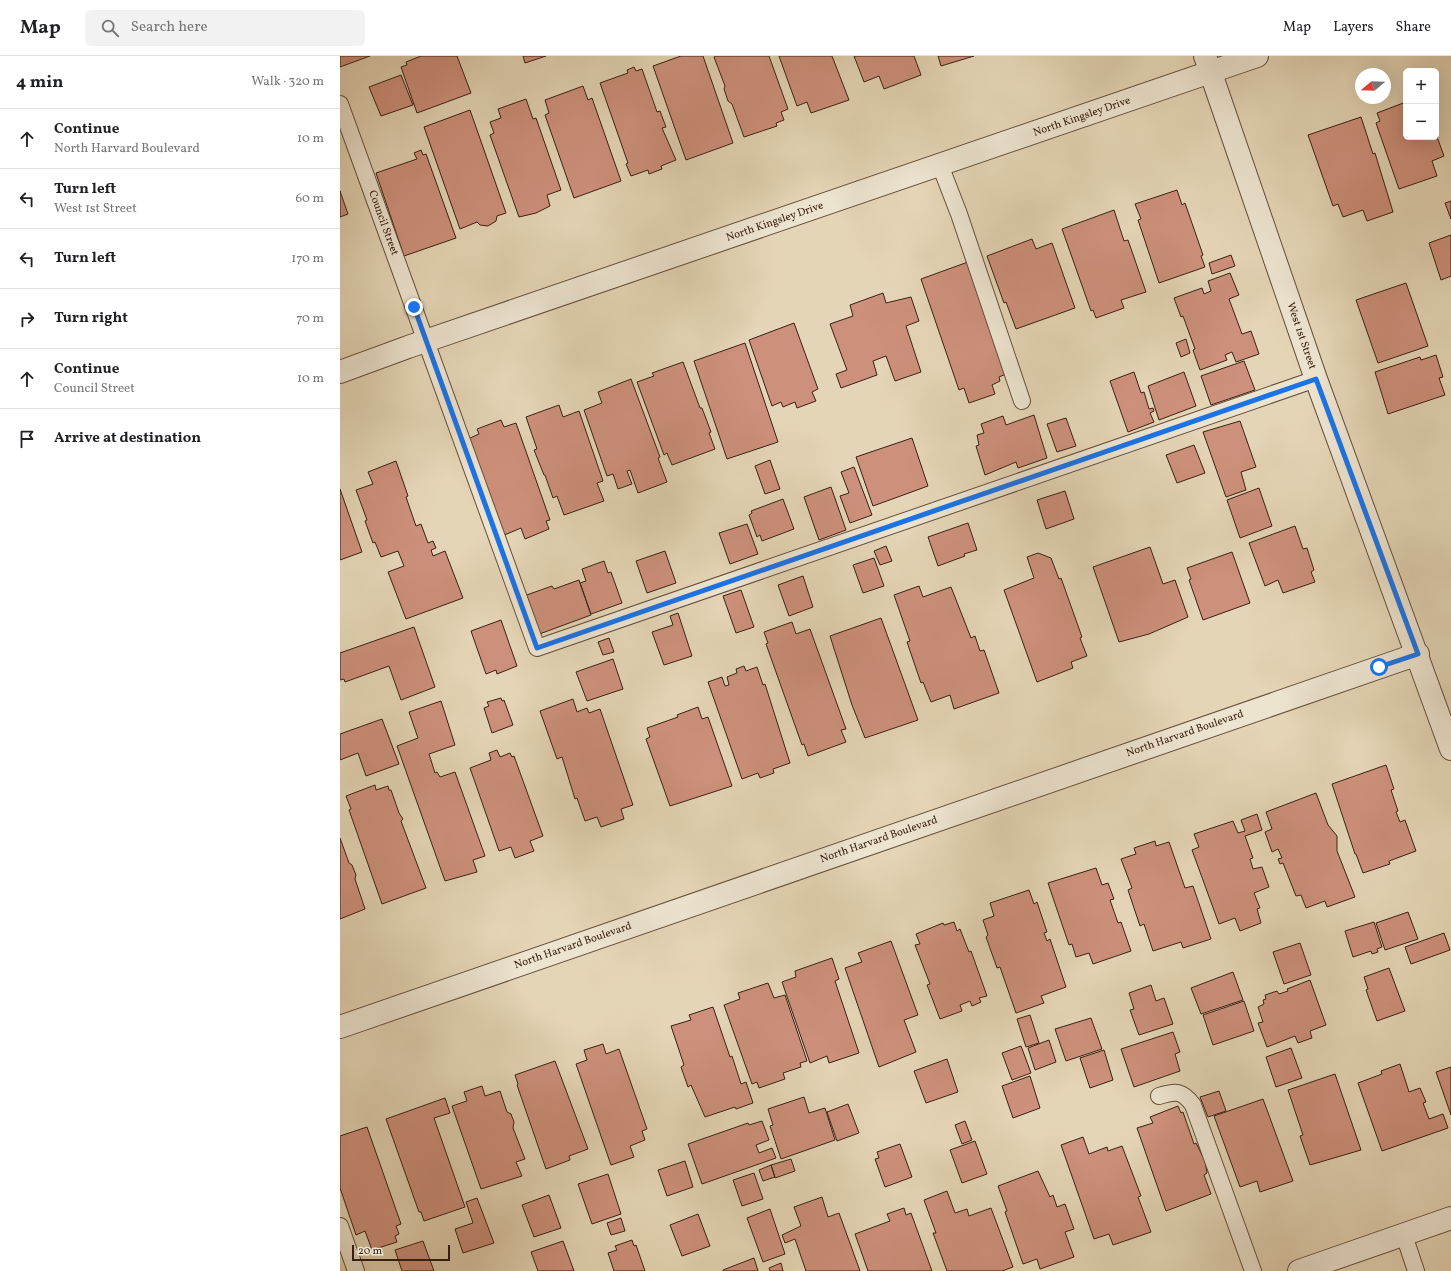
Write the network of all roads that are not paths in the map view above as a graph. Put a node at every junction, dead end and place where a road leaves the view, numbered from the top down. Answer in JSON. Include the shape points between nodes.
{"nodes":[{"id":1,"x":1257,"y":56,"type":"edge"},
{"id":2,"x":1208,"y":64,"type":"edge"},
{"id":3,"x":340,"y":104,"type":"edge"},
{"id":4,"x":940,"y":165,"type":"junction"},
{"id":5,"x":426,"y":341,"type":"junction"},
{"id":6,"x":340,"y":372,"type":"edge"},
{"id":7,"x":1316,"y":379,"type":"junction"},
{"id":8,"x":1022,"y":401,"type":"dead end"},
{"id":9,"x":1418,"y":654,"type":"junction"},
{"id":10,"x":1451,"y":749,"type":"edge"},
{"id":11,"x":340,"y":1027,"type":"edge"},
{"id":12,"x":1159,"y":1096,"type":"dead end"},
{"id":13,"x":1451,"y":1218,"type":"edge"},
{"id":14,"x":340,"y":1226,"type":"edge"},
{"id":15,"x":1404,"y":1235,"type":"junction"},
{"id":16,"x":356,"y":1271,"type":"edge"},
{"id":17,"x":1254,"y":1271,"type":"edge"},
{"id":18,"x":1299,"y":1271,"type":"edge"},
{"id":19,"x":1416,"y":1271,"type":"edge"}],
"edges":[{"from":1,"to":2,"type":"street","name":"North Kingsley Drive"},
{"from":2,"to":4,"type":"street","name":"North Kingsley Drive"},
{"from":2,"to":7,"type":"street","name":"West 1st Street"},
{"from":3,"to":5,"type":"lane","name":"Council Street"},
{"from":4,"to":5,"type":"street","name":"North Kingsley Drive"},
{"from":4,"to":8,"type":"lane"},
{"from":5,"to":6,"type":"street","name":"North Kingsley Drive"},
{"from":5,"to":7,"type":"lane","name":"Council Street","via":[[537,648]]},
{"from":7,"to":9,"type":"street","name":"West 1st Street"},
{"from":9,"to":10,"type":"street","name":"West 1st Street"},
{"from":9,"to":11,"type":"street","name":"North Harvard Boulevard"},
{"from":12,"to":17,"type":"lane","via":[[1171,1092],[1182,1094],[1193,1105]]},
{"from":13,"to":15,"type":"street"},
{"from":14,"to":16,"type":"lane"},
{"from":15,"to":18,"type":"street"},
{"from":15,"to":19,"type":"lane"}]}
